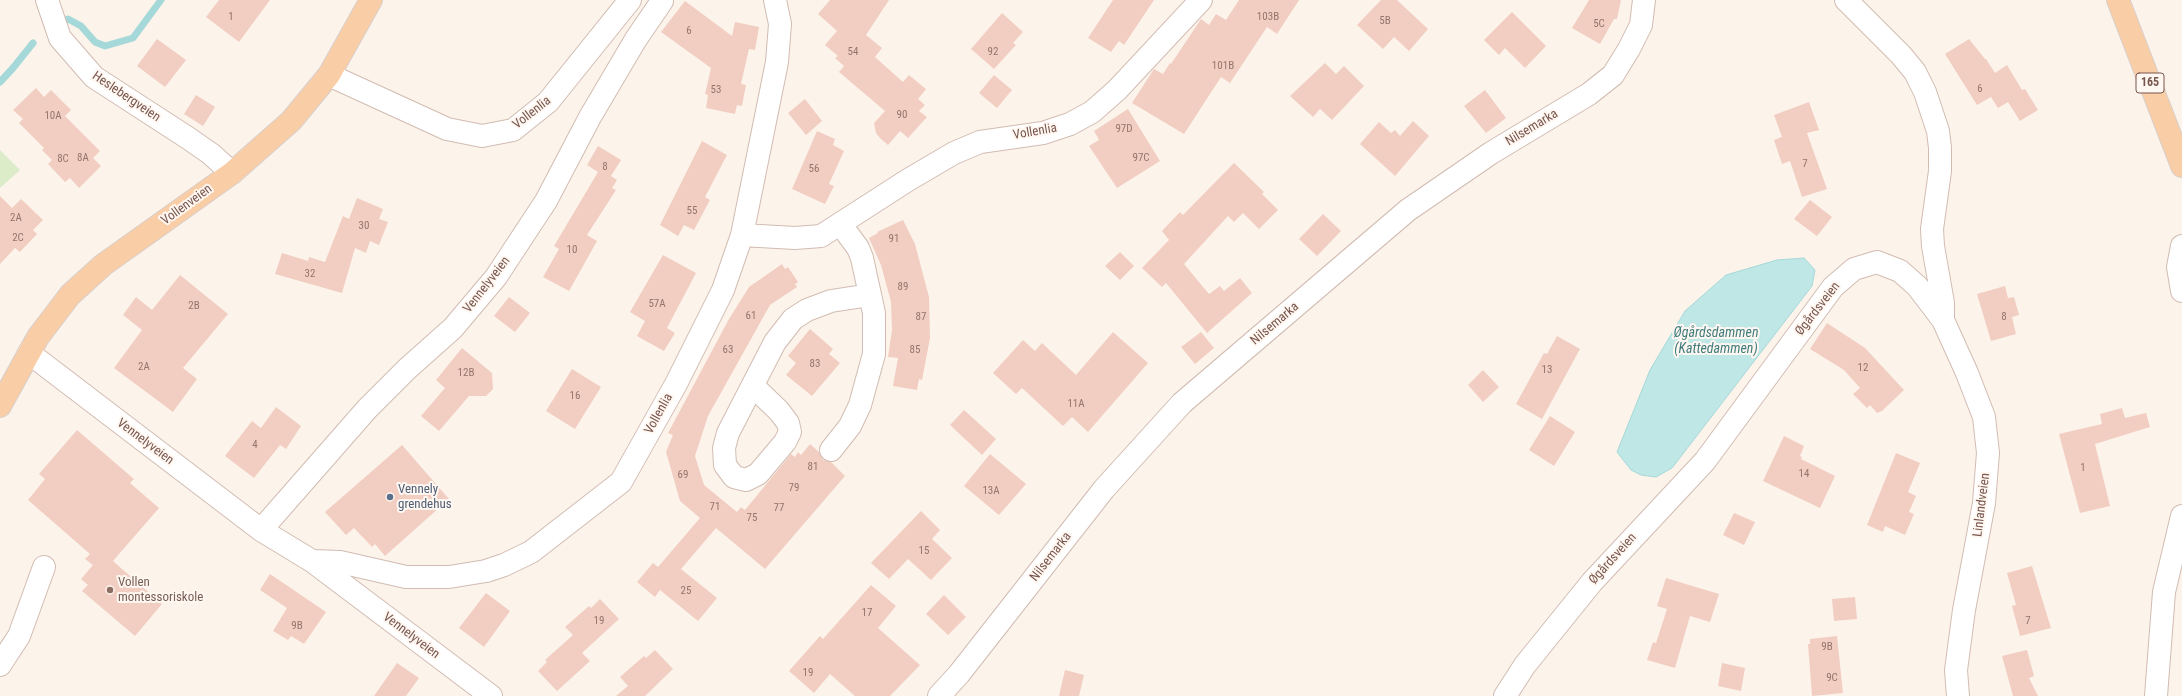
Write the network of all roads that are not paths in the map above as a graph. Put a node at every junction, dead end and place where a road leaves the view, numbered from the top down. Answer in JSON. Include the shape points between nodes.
{"nodes":[{"id":1,"x":47,"y":0,"type":"edge"},
{"id":2,"x":371,"y":0,"type":"edge"},
{"id":3,"x":630,"y":0,"type":"edge"},
{"id":4,"x":775,"y":0,"type":"edge"},
{"id":5,"x":1201,"y":0,"type":"edge"},
{"id":6,"x":1644,"y":0,"type":"edge"},
{"id":7,"x":1846,"y":0,"type":"edge"},
{"id":8,"x":2118,"y":0,"type":"edge"},
{"id":9,"x":662,"y":1,"type":"edge"},
{"id":10,"x":329,"y":75,"type":"junction"},
{"id":11,"x":2182,"y":166,"type":"edge"},
{"id":12,"x":232,"y":173,"type":"junction"},
{"id":13,"x":841,"y":225,"type":"junction"},
{"id":14,"x":742,"y":235,"type":"junction"},
{"id":15,"x":2182,"y":246,"type":"edge"},
{"id":16,"x":2182,"y":291,"type":"edge"},
{"id":17,"x":870,"y":295,"type":"junction"},
{"id":18,"x":1943,"y":320,"type":"junction"},
{"id":19,"x":29,"y":353,"type":"junction"},
{"id":20,"x":752,"y":386,"type":"dead end"},
{"id":21,"x":0,"y":406,"type":"edge"},
{"id":22,"x":831,"y":450,"type":"dead end"},
{"id":23,"x":621,"y":482,"type":"joint"},
{"id":24,"x":2182,"y":516,"type":"edge"},
{"id":25,"x":261,"y":530,"type":"junction"},
{"id":26,"x":312,"y":561,"type":"junction"},
{"id":27,"x":44,"y":567,"type":"dead end"},
{"id":28,"x":0,"y":665,"type":"edge"},
{"id":29,"x":491,"y":696,"type":"edge"},
{"id":30,"x":938,"y":696,"type":"edge"},
{"id":31,"x":1505,"y":696,"type":"edge"},
{"id":32,"x":1958,"y":696,"type":"edge"},
{"id":33,"x":2156,"y":696,"type":"edge"}],
"edges":[{"from":1,"to":12,"type":"street","name":"Heslebergveien","via":[[60,38],[94,77],[211,154]]},
{"from":2,"to":10,"type":"main road","name":"Vollenveien"},
{"from":3,"to":10,"type":"street","name":"Vollenlia","via":[[548,102],[513,130],[482,136],[448,130]]},
{"from":4,"to":14,"type":"street","name":"Vollenlia","via":[[780,24],[777,62]]},
{"from":5,"to":13,"type":"street","name":"Vollenlia","via":[[1122,85],[1092,112],[1057,130],[994,139],[961,150],[908,180]]},
{"from":6,"to":30,"type":"street","name":"Nilsemarka","via":[[1641,25],[1613,74],[1590,94],[1491,153],[1408,210],[1182,403],[1104,489],[959,674]]},
{"from":7,"to":18,"type":"street","via":[[1915,72],[1925,92],[1938,131],[1940,171],[1932,229],[1943,303]]},
{"from":8,"to":11,"type":"main road","number":"165"},
{"from":9,"to":25,"type":"street","name":"Vennelyveien","via":[[636,39],[590,117],[546,201],[496,277],[452,328],[367,409]]},
{"from":10,"to":12,"type":"main road","name":"Vollenveien","via":[[291,121]]},
{"from":12,"to":19,"type":"main road","name":"Vollenveien","via":[[86,279],[48,323]]},
{"from":13,"to":14,"type":"street","name":"Vollenlia","via":[[821,236],[809,238]]},
{"from":13,"to":17,"type":"street","via":[[858,248]]},
{"from":14,"to":23,"type":"street","name":"Vollenlia","via":[[723,290],[676,384]]},
{"from":15,"to":16,"type":"street","via":[[2178,267]]},
{"from":17,"to":20,"type":"street","via":[[831,301],[807,310],[793,319],[775,342]]},
{"from":17,"to":22,"type":"street","via":[[875,335],[873,365],[850,426]]},
{"from":18,"to":31,"type":"street","name":"Øgårdsveien","via":[[1917,286],[1900,271],[1877,262],[1854,270],[1833,287],[1705,461],[1592,582],[1525,665]]},
{"from":18,"to":32,"type":"street","name":"Linlandveien","via":[[1984,417],[1988,453],[1984,503],[1964,610],[1956,670]]},
{"from":19,"to":21,"type":"main road","name":"Vollenveien"},
{"from":19,"to":25,"type":"street","name":"Vennelyveien"},
{"from":23,"to":26,"type":"street","name":"Vennelyveien","via":[[531,552],[486,571],[449,577],[406,577],[340,562]]},
{"from":24,"to":33,"type":"street","via":[[2164,592]]},
{"from":25,"to":26,"type":"street","name":"Vennelyveien"},
{"from":26,"to":29,"type":"street","name":"Vennelyveien"},
{"from":27,"to":28,"type":"street","via":[[19,636]]}]}
